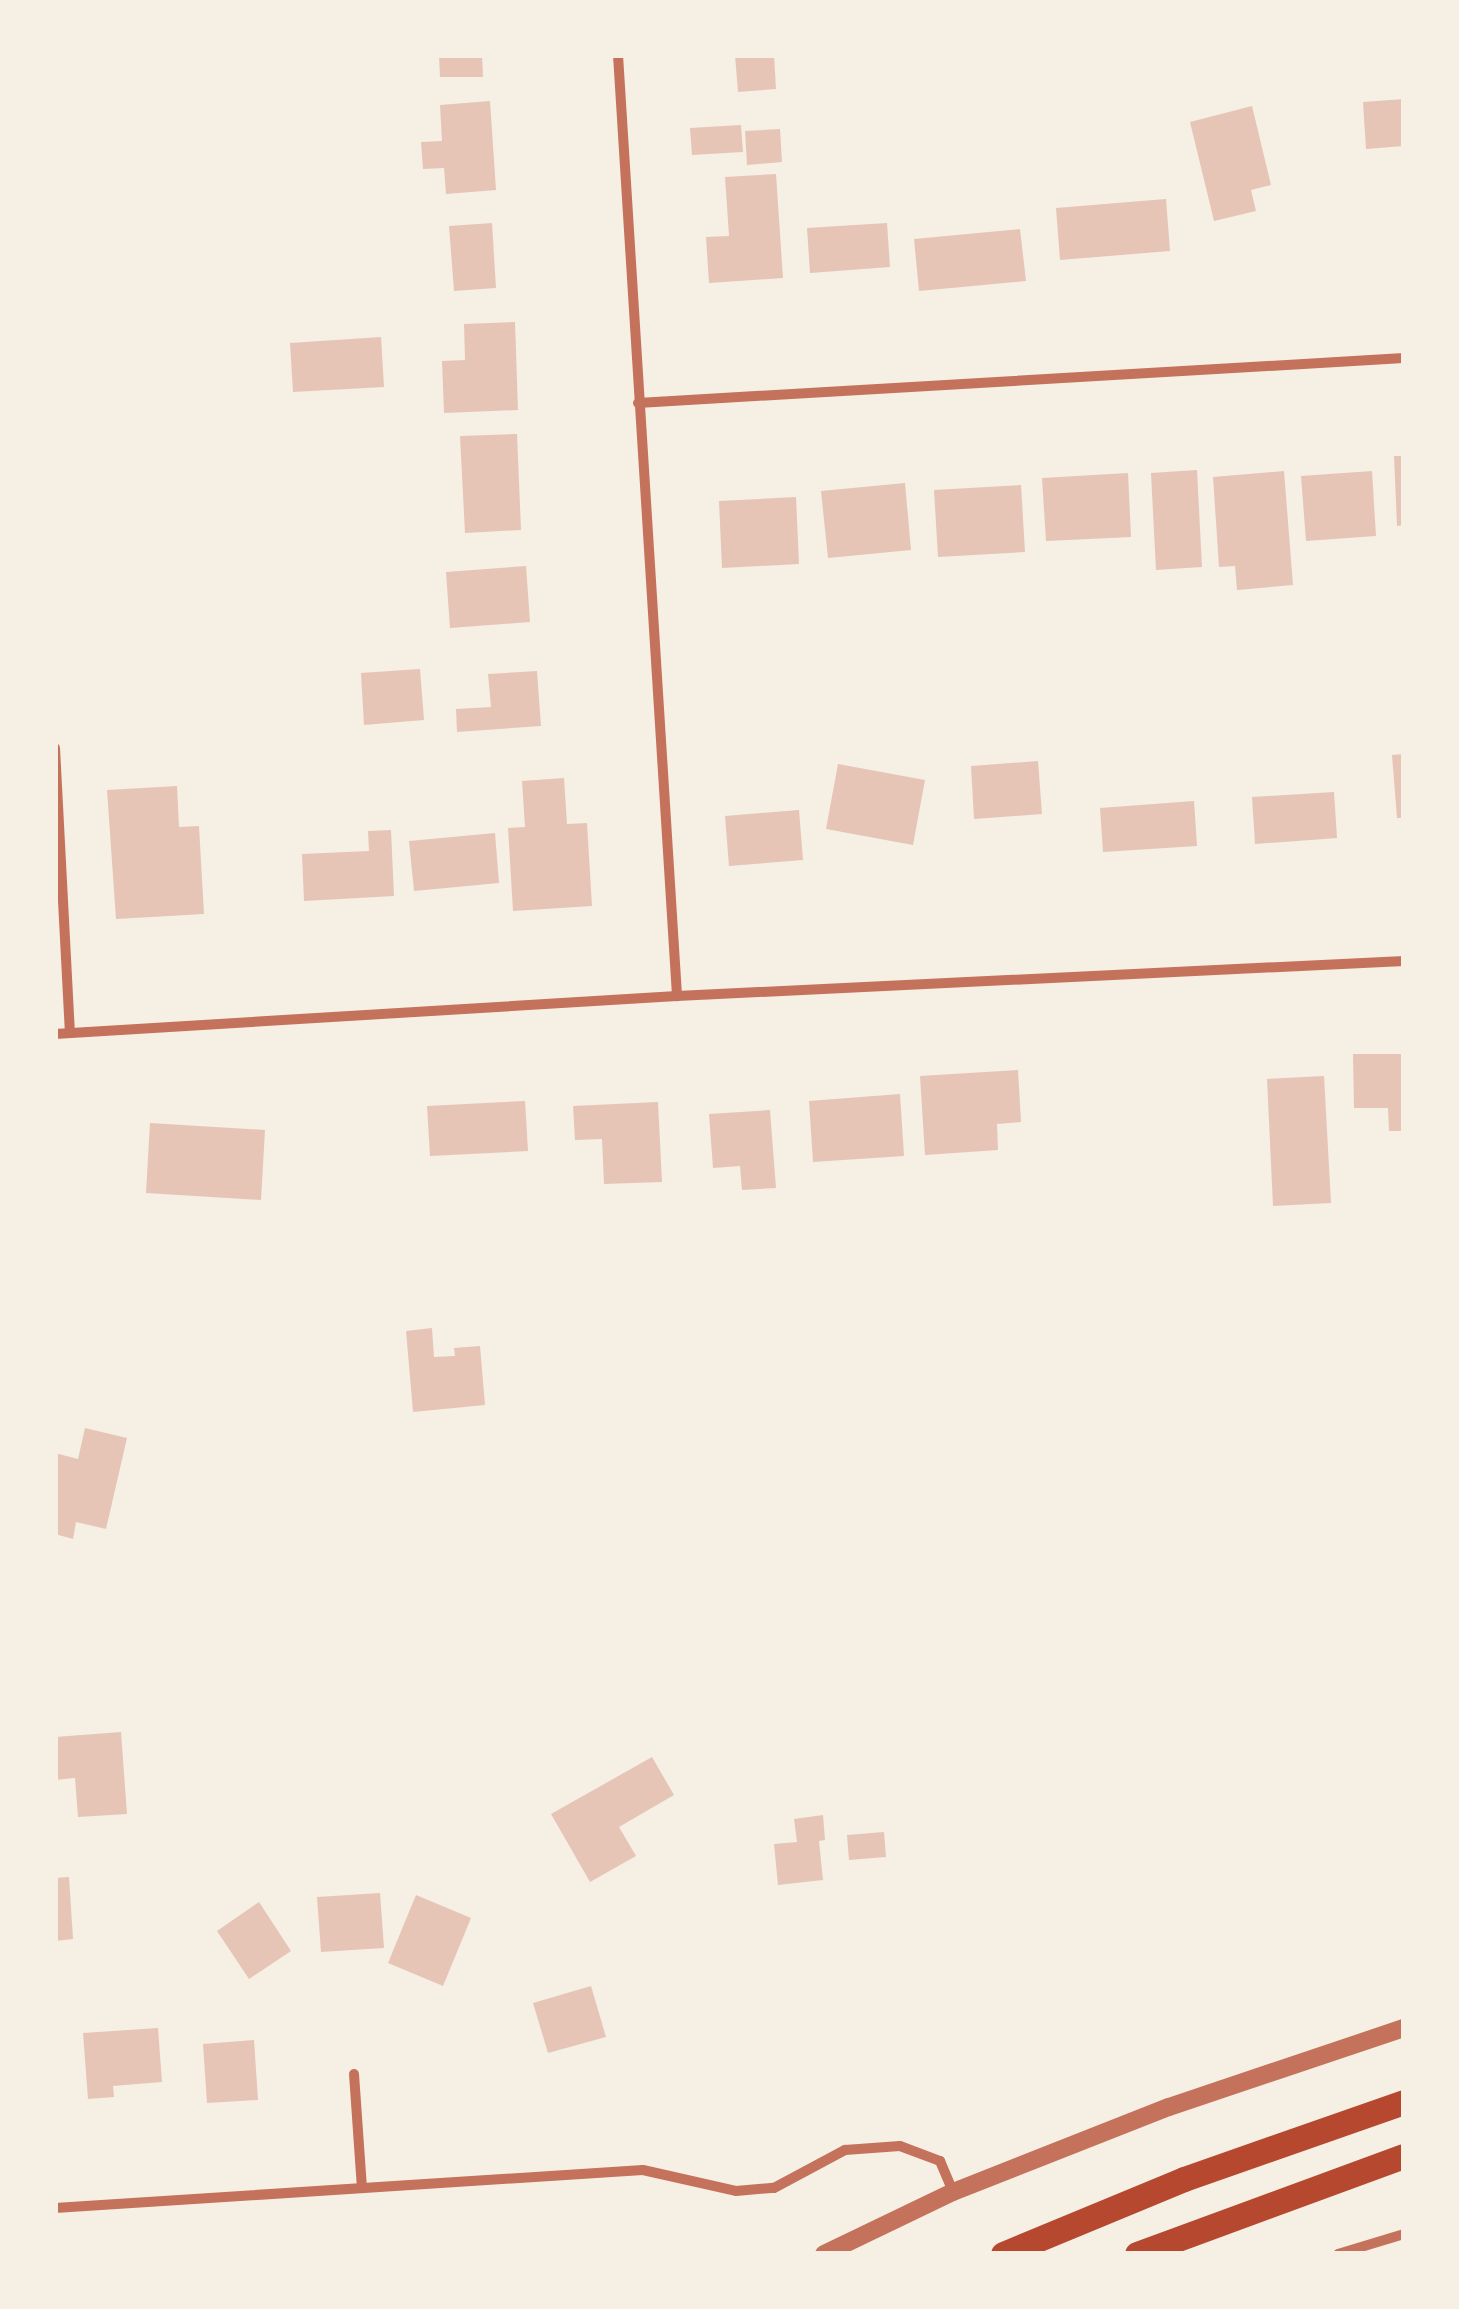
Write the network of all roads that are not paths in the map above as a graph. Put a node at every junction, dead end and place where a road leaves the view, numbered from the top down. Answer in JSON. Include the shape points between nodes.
{"nodes":[{"id":1,"x":618,"y":55,"type":"edge"},
{"id":2,"x":1404,"y":358,"type":"edge"},
{"id":3,"x":638,"y":403,"type":"junction"},
{"id":4,"x":55,"y":748,"type":"edge"},
{"id":5,"x":1404,"y":960,"type":"edge"},
{"id":6,"x":677,"y":996,"type":"junction"},
{"id":7,"x":70,"y":1033,"type":"junction"},
{"id":8,"x":55,"y":1034,"type":"edge"},
{"id":9,"x":1404,"y":2028,"type":"edge"},
{"id":10,"x":354,"y":2074,"type":"dead end"},
{"id":11,"x":1404,"y":2102,"type":"edge"},
{"id":12,"x":1404,"y":2156,"type":"edge"},
{"id":13,"x":362,"y":2188,"type":"junction"},
{"id":14,"x":953,"y":2192,"type":"junction"},
{"id":15,"x":55,"y":2208,"type":"edge"},
{"id":16,"x":1404,"y":2234,"type":"edge"},
{"id":17,"x":824,"y":2254,"type":"edge"},
{"id":18,"x":1003,"y":2254,"type":"edge"},
{"id":19,"x":1137,"y":2254,"type":"edge"},
{"id":20,"x":1338,"y":2254,"type":"edge"}],
"edges":[{"from":1,"to":3,"type":"street"},
{"from":2,"to":3,"type":"street"},
{"from":3,"to":6,"type":"street"},
{"from":4,"to":7,"type":"street"},
{"from":5,"to":6,"type":"street"},
{"from":6,"to":7,"type":"street"},
{"from":7,"to":8,"type":"street"},
{"from":9,"to":14,"type":"street","via":[[1169,2107]]},
{"from":10,"to":13,"type":"street"},
{"from":11,"to":18,"type":"highway","via":[[1184,2179]]},
{"from":12,"to":19,"type":"highway"},
{"from":13,"to":14,"type":"street","via":[[643,2170],[736,2191],[774,2188],[845,2150],[900,2146],[940,2162]]},
{"from":13,"to":15,"type":"street"},
{"from":14,"to":17,"type":"street"},
{"from":16,"to":20,"type":"street"}]}
